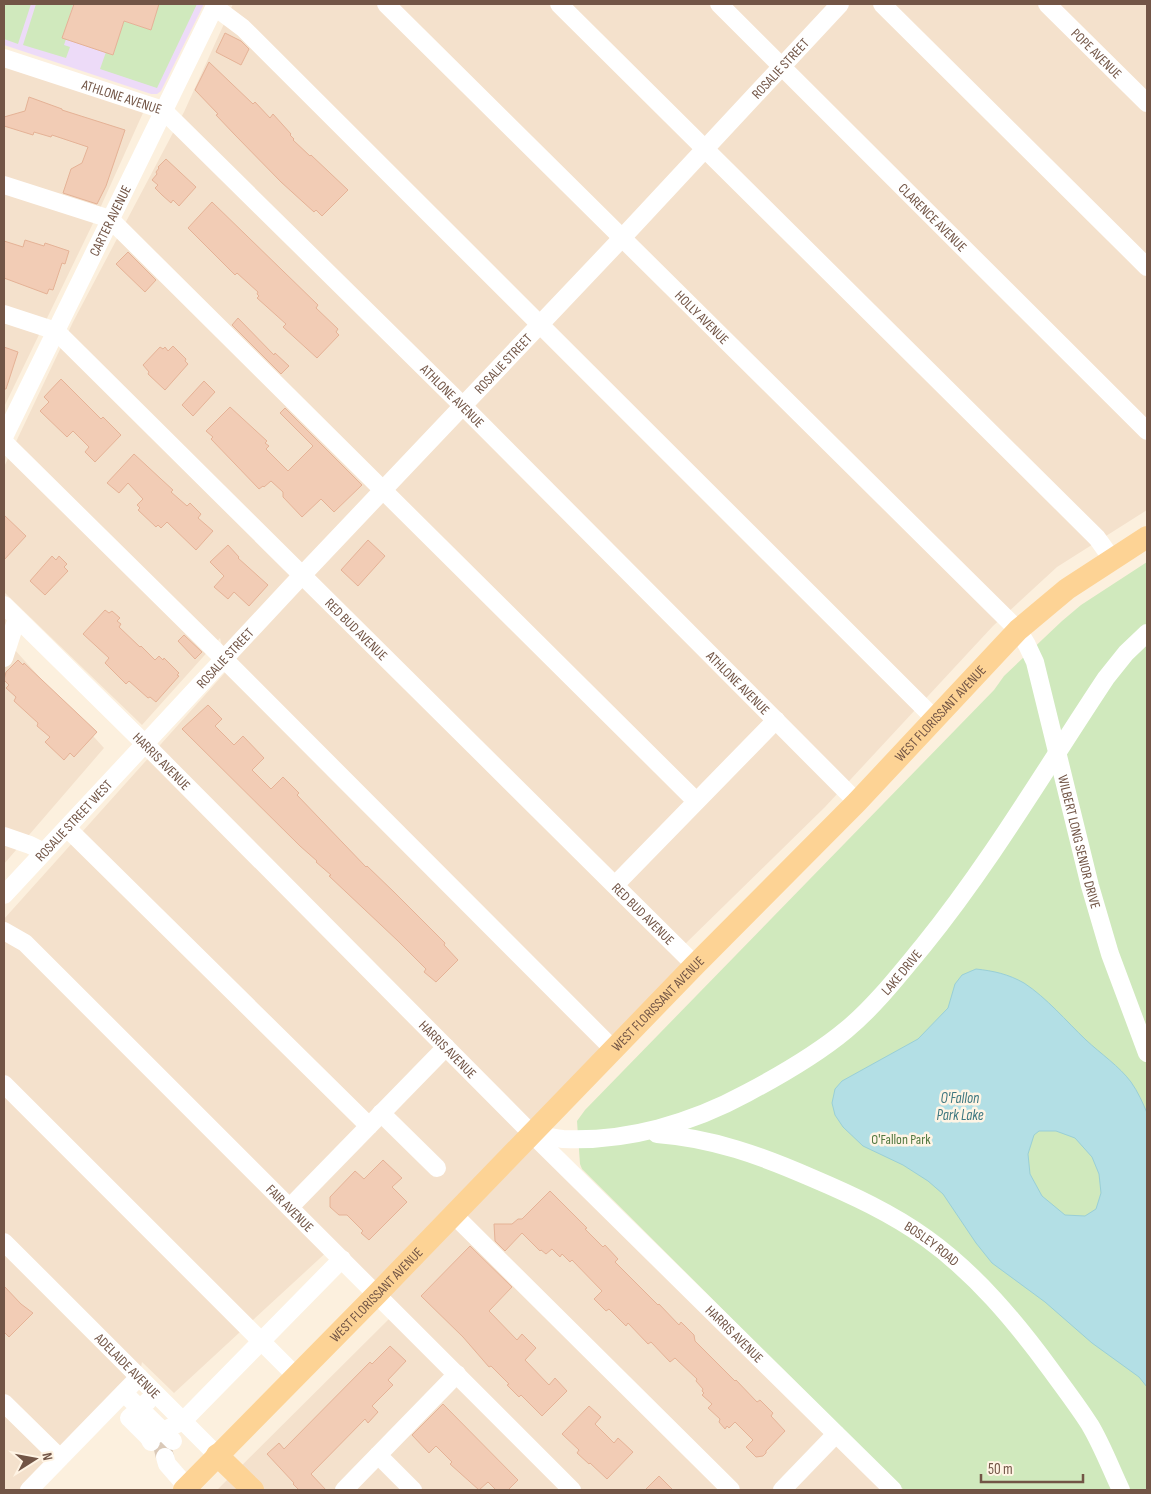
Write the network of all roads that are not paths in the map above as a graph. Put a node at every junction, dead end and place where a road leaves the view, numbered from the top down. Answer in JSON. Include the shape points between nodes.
{"nodes":[{"id":1,"x":386,"y":4,"type":"edge"},
{"id":2,"x":559,"y":4,"type":"edge"},
{"id":3,"x":719,"y":4,"type":"edge"},
{"id":4,"x":840,"y":4,"type":"edge"},
{"id":5,"x":882,"y":4,"type":"edge"},
{"id":6,"x":1047,"y":4,"type":"edge"},
{"id":7,"x":215,"y":6,"type":"edge"},
{"id":8,"x":4,"y":58,"type":"edge"},
{"id":9,"x":781,"y":66,"type":"junction"},
{"id":10,"x":1147,"y":103,"type":"edge"},
{"id":11,"x":163,"y":110,"type":"junction"},
{"id":12,"x":705,"y":149,"type":"junction"},
{"id":13,"x":4,"y":184,"type":"edge"},
{"id":14,"x":110,"y":219,"type":"junction"},
{"id":15,"x":622,"y":238,"type":"junction"},
{"id":16,"x":1147,"y":267,"type":"edge"},
{"id":17,"x":4,"y":314,"type":"edge"},
{"id":18,"x":540,"y":325,"type":"junction"},
{"id":19,"x":56,"y":331,"type":"junction"},
{"id":20,"x":463,"y":406,"type":"junction"},
{"id":21,"x":1147,"y":431,"type":"edge"},
{"id":22,"x":4,"y":437,"type":"edge"},
{"id":23,"x":4,"y":442,"type":"edge"},
{"id":24,"x":383,"y":490,"type":"junction"},
{"id":25,"x":1147,"y":537,"type":"edge"},
{"id":26,"x":1112,"y":559,"type":"junction"},
{"id":27,"x":303,"y":575,"type":"junction"},
{"id":28,"x":4,"y":606,"type":"edge"},
{"id":29,"x":17,"y":618,"type":"junction"},
{"id":30,"x":1018,"y":630,"type":"junction"},
{"id":31,"x":1147,"y":633,"type":"edge"},
{"id":32,"x":4,"y":658,"type":"edge"},
{"id":33,"x":225,"y":659,"type":"junction"},
{"id":34,"x":935,"y":719,"type":"junction"},
{"id":35,"x":776,"y":720,"type":"junction"},
{"id":36,"x":145,"y":744,"type":"junction"},
{"id":37,"x":1058,"y":752,"type":"junction"},
{"id":38,"x":696,"y":802,"type":"junction"},
{"id":39,"x":857,"y":802,"type":"junction"},
{"id":40,"x":67,"y":828,"type":"junction"},
{"id":41,"x":4,"y":836,"type":"edge"},
{"id":42,"x":44,"y":852,"type":"junction"},
{"id":43,"x":615,"y":885,"type":"junction"},
{"id":44,"x":4,"y":895,"type":"edge"},
{"id":45,"x":4,"y":931,"type":"edge"},
{"id":46,"x":695,"y":965,"type":"junction"},
{"id":47,"x":446,"y":1047,"type":"junction"},
{"id":48,"x":614,"y":1050,"type":"junction"},
{"id":49,"x":1147,"y":1053,"type":"edge"},
{"id":50,"x":4,"y":1084,"type":"edge"},
{"id":51,"x":375,"y":1119,"type":"junction"},
{"id":52,"x":642,"y":1132,"type":"junction"},
{"id":53,"x":532,"y":1134,"type":"junction"},
{"id":54,"x":437,"y":1168,"type":"dead end"},
{"id":55,"x":290,"y":1207,"type":"junction"},
{"id":56,"x":454,"y":1215,"type":"junction"},
{"id":57,"x":4,"y":1242,"type":"edge"},
{"id":58,"x":342,"y":1259,"type":"junction"},
{"id":59,"x":377,"y":1294,"type":"junction"},
{"id":60,"x":261,"y":1342,"type":"junction"},
{"id":61,"x":457,"y":1374,"type":"junction"},
{"id":62,"x":296,"y":1376,"type":"junction"},
{"id":63,"x":139,"y":1377,"type":"junction"},
{"id":64,"x":124,"y":1393,"type":"junction"},
{"id":65,"x":155,"y":1393,"type":"junction"},
{"id":66,"x":4,"y":1403,"type":"edge"},
{"id":67,"x":140,"y":1408,"type":"junction"},
{"id":68,"x":183,"y":1421,"type":"junction"},
{"id":69,"x":836,"y":1434,"type":"junction"},
{"id":70,"x":162,"y":1446,"type":"junction"},
{"id":71,"x":217,"y":1455,"type":"junction"},
{"id":72,"x":378,"y":1455,"type":"junction"},
{"id":73,"x":60,"y":1458,"type":"junction"},
{"id":74,"x":186,"y":1489,"type":"edge"},
{"id":75,"x":29,"y":1490,"type":"edge"},
{"id":76,"x":252,"y":1490,"type":"edge"},
{"id":77,"x":344,"y":1490,"type":"edge"},
{"id":78,"x":414,"y":1490,"type":"edge"},
{"id":79,"x":572,"y":1490,"type":"edge"},
{"id":80,"x":731,"y":1490,"type":"edge"},
{"id":81,"x":782,"y":1490,"type":"edge"},
{"id":82,"x":893,"y":1490,"type":"edge"},
{"id":83,"x":1121,"y":1490,"type":"edge"}],
"edges":[{"from":1,"to":15,"type":"street","name":"HOLLY AVENUE"},
{"from":2,"to":12,"type":"street"},
{"from":3,"to":9,"type":"street","name":"CLARENCE AVENUE"},
{"from":4,"to":9,"type":"street","name":"ROSALIE STREET"},
{"from":5,"to":16,"type":"street"},
{"from":6,"to":10,"type":"street","name":"POPE AVENUE"},
{"from":7,"to":11,"type":"street","name":"CARTER AVENUE"},
{"from":7,"to":18,"type":"street","via":[[243,28]]},
{"from":8,"to":11,"type":"street","name":"ATHLONE AVENUE"},
{"from":9,"to":12,"type":"street","name":"ROSALIE STREET"},
{"from":9,"to":21,"type":"street","name":"CLARENCE AVENUE"},
{"from":11,"to":14,"type":"street","name":"CARTER AVENUE"},
{"from":11,"to":20,"type":"street","name":"ATHLONE AVENUE"},
{"from":12,"to":15,"type":"street","name":"ROSALIE STREET"},
{"from":12,"to":26,"type":"street","via":[[1097,538]]},
{"from":13,"to":14,"type":"street"},
{"from":14,"to":19,"type":"street","name":"CARTER AVENUE"},
{"from":14,"to":24,"type":"street"},
{"from":15,"to":18,"type":"street","name":"ROSALIE STREET"},
{"from":15,"to":30,"type":"street","name":"HOLLY AVENUE"},
{"from":17,"to":19,"type":"street","name":"RED BUD AVENUE"},
{"from":18,"to":20,"type":"street","name":"ROSALIE STREET"},
{"from":18,"to":34,"type":"street"},
{"from":19,"to":22,"type":"street","name":"CARTER AVENUE"},
{"from":19,"to":27,"type":"street","name":"RED BUD AVENUE"},
{"from":20,"to":24,"type":"street","name":"ROSALIE STREET"},
{"from":20,"to":35,"type":"street","name":"ATHLONE AVENUE"},
{"from":23,"to":33,"type":"street"},
{"from":24,"to":27,"type":"street","name":"ROSALIE STREET"},
{"from":24,"to":38,"type":"street"},
{"from":25,"to":26,"type":"main road","name":"WEST FLORISSANT AVENUE"},
{"from":26,"to":30,"type":"main road","name":"WEST FLORISSANT AVENUE","via":[[1067,589]]},
{"from":27,"to":33,"type":"street","name":"ROSALIE STREET"},
{"from":27,"to":43,"type":"street","name":"RED BUD AVENUE"},
{"from":28,"to":29,"type":"street","name":"HARRIS AVENUE"},
{"from":29,"to":32,"type":"street"},
{"from":29,"to":36,"type":"street","name":"HARRIS AVENUE"},
{"from":30,"to":34,"type":"main road","name":"WEST FLORISSANT AVENUE"},
{"from":30,"to":37,"type":"street","name":"WILBERT LONG SENIOR DRIVE","via":[[1035,662]]},
{"from":31,"to":37,"type":"street","name":"LAKE DRIVE","via":[[1106,678]]},
{"from":33,"to":36,"type":"street","name":"ROSALIE STREET"},
{"from":33,"to":48,"type":"street"},
{"from":34,"to":39,"type":"main road","name":"WEST FLORISSANT AVENUE"},
{"from":35,"to":38,"type":"street"},
{"from":35,"to":39,"type":"street","name":"ATHLONE AVENUE"},
{"from":36,"to":40,"type":"street","name":"ROSALIE STREET WEST"},
{"from":36,"to":47,"type":"street","name":"HARRIS AVENUE"},
{"from":37,"to":49,"type":"street","name":"WILBERT LONG SENIOR DRIVE","via":[[1105,937]]},
{"from":37,"to":52,"type":"street","name":"LAKE DRIVE","via":[[947,916],[872,1005],[846,1030],[808,1058],[725,1105],[685,1122]]},
{"from":38,"to":43,"type":"street"},
{"from":39,"to":46,"type":"main road","name":"WEST FLORISSANT AVENUE"},
{"from":40,"to":42,"type":"street","name":"ROSALIE STREET WEST"},
{"from":40,"to":51,"type":"street"},
{"from":41,"to":42,"type":"street"},
{"from":42,"to":44,"type":"street","name":"ROSALIE STREET WEST"},
{"from":43,"to":46,"type":"street","name":"RED BUD AVENUE"},
{"from":45,"to":55,"type":"street","name":"FAIR AVENUE","via":[[25,944]]},
{"from":46,"to":48,"type":"main road","name":"WEST FLORISSANT AVENUE"},
{"from":47,"to":51,"type":"street"},
{"from":47,"to":53,"type":"street","name":"HARRIS AVENUE"},
{"from":48,"to":53,"type":"main road","name":"WEST FLORISSANT AVENUE"},
{"from":50,"to":60,"type":"street"},
{"from":51,"to":54,"type":"street"},
{"from":51,"to":55,"type":"street"},
{"from":52,"to":53,"type":"street","name":"LAKE DRIVE","via":[[586,1139]]},
{"from":52,"to":83,"type":"street","name":"BOSLEY ROAD","via":[[684,1136],[729,1146],[779,1164],[887,1214],[926,1238],[990,1295],[1029,1340],[1090,1426]]},
{"from":53,"to":56,"type":"main road","name":"WEST FLORISSANT AVENUE"},
{"from":53,"to":69,"type":"street","name":"HARRIS AVENUE"},
{"from":55,"to":58,"type":"street","name":"FAIR AVENUE"},
{"from":56,"to":59,"type":"main road","name":"WEST FLORISSANT AVENUE"},
{"from":56,"to":80,"type":"street"},
{"from":57,"to":63,"type":"street","name":"ADELAIDE AVENUE"},
{"from":58,"to":59,"type":"street","name":"FAIR AVENUE"},
{"from":58,"to":60,"type":"street"},
{"from":59,"to":61,"type":"street","name":"FAIR AVENUE"},
{"from":59,"to":62,"type":"main road","name":"WEST FLORISSANT AVENUE"},
{"from":60,"to":62,"type":"street"},
{"from":60,"to":68,"type":"street"},
{"from":61,"to":72,"type":"street"},
{"from":61,"to":79,"type":"street","name":"FAIR AVENUE"},
{"from":62,"to":71,"type":"main road","name":"WEST FLORISSANT AVENUE"},
{"from":63,"to":64,"type":"street"},
{"from":63,"to":65,"type":"street","name":"ADELAIDE AVENUE"},
{"from":64,"to":67,"type":"street"},
{"from":64,"to":73,"type":"street"},
{"from":65,"to":67,"type":"street"},
{"from":65,"to":68,"type":"street","name":"ADELAIDE AVENUE"},
{"from":66,"to":73,"type":"street"},
{"from":67,"to":70,"type":"street","via":[[129,1418]]},
{"from":68,"to":70,"type":"street"},
{"from":68,"to":71,"type":"street","name":"ADELAIDE AVENUE"},
{"from":69,"to":81,"type":"street"},
{"from":69,"to":82,"type":"street","name":"HARRIS AVENUE"},
{"from":70,"to":74,"type":"street"},
{"from":71,"to":74,"type":"main road","name":"WEST FLORISSANT AVENUE"},
{"from":71,"to":76,"type":"main road","name":"ADELAIDE AVENUE"},
{"from":72,"to":77,"type":"street"},
{"from":72,"to":78,"type":"street"},
{"from":73,"to":75,"type":"street"}]}
